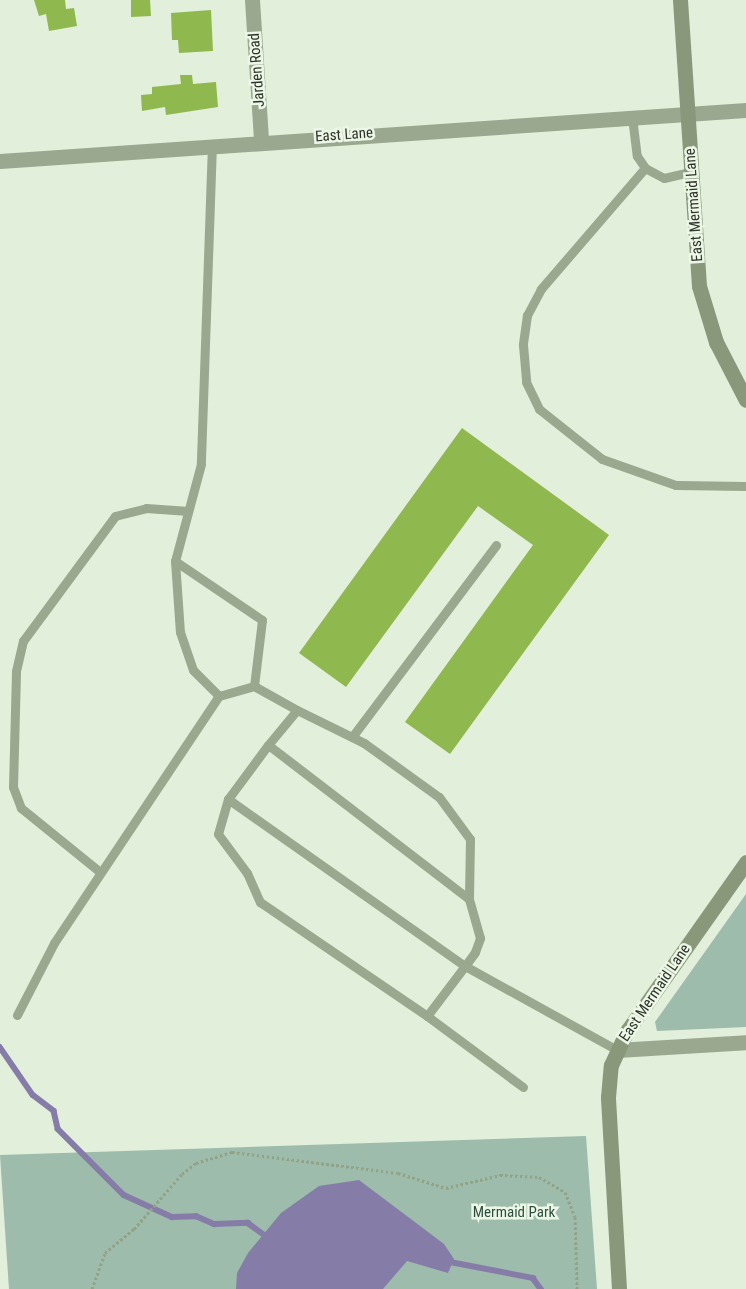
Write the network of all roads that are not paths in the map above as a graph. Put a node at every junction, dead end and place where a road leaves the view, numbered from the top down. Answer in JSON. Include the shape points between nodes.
{"nodes":[{"id":1,"x":252,"y":0,"type":"edge"},
{"id":2,"x":680,"y":0,"type":"edge"},
{"id":3,"x":746,"y":110,"type":"edge"},
{"id":4,"x":688,"y":114,"type":"junction"},
{"id":5,"x":632,"y":117,"type":"junction"},
{"id":6,"x":261,"y":141,"type":"junction"},
{"id":7,"x":212,"y":144,"type":"junction"},
{"id":8,"x":0,"y":161,"type":"edge"},
{"id":9,"x":645,"y":168,"type":"junction"},
{"id":10,"x":691,"y":172,"type":"junction"},
{"id":11,"x":746,"y":400,"type":"edge"},
{"id":12,"x":746,"y":486,"type":"edge"},
{"id":13,"x":185,"y":511,"type":"junction"},
{"id":14,"x":496,"y":545,"type":"dead end"},
{"id":15,"x":175,"y":560,"type":"junction"},
{"id":16,"x":254,"y":686,"type":"junction"},
{"id":17,"x":219,"y":696,"type":"junction"},
{"id":18,"x":297,"y":710,"type":"junction"},
{"id":19,"x":352,"y":737,"type":"junction"},
{"id":20,"x":268,"y":746,"type":"junction"},
{"id":21,"x":228,"y":799,"type":"junction"},
{"id":22,"x":746,"y":862,"type":"edge"},
{"id":23,"x":100,"y":872,"type":"junction"},
{"id":24,"x":469,"y":899,"type":"junction"},
{"id":25,"x":465,"y":966,"type":"junction"},
{"id":26,"x":17,"y":1015,"type":"dead end"},
{"id":27,"x":427,"y":1016,"type":"junction"},
{"id":28,"x":746,"y":1042,"type":"edge"},
{"id":29,"x":617,"y":1050,"type":"junction"},
{"id":30,"x":524,"y":1087,"type":"dead end"},
{"id":31,"x":619,"y":1289,"type":"edge"}],
"edges":[{"from":1,"to":6,"type":"street","name":"Jarden Road"},
{"from":2,"to":4,"type":"main road","name":"East Mermaid Lane"},
{"from":3,"to":4,"type":"street","name":"East Lane"},
{"from":4,"to":5,"type":"street","name":"East Lane"},
{"from":4,"to":10,"type":"main road","name":"East Mermaid Lane"},
{"from":5,"to":6,"type":"street","name":"East Lane"},
{"from":5,"to":9,"type":"lane","via":[[637,156]]},
{"from":6,"to":7,"type":"street","name":"East Lane"},
{"from":7,"to":8,"type":"street","name":"East Lane"},
{"from":7,"to":13,"type":"lane","via":[[201,464]]},
{"from":9,"to":10,"type":"lane","via":[[664,178]]},
{"from":9,"to":12,"type":"lane","via":[[542,289],[527,315],[523,345],[526,382],[539,409],[602,459],[676,485]]},
{"from":10,"to":11,"type":"main road","name":"East Mermaid Lane","via":[[703,305],[716,342]]},
{"from":13,"to":15,"type":"lane"},
{"from":13,"to":23,"type":"lane","via":[[146,508],[115,516],[23,641],[16,670],[13,787],[21,808]]},
{"from":14,"to":19,"type":"lane"},
{"from":15,"to":16,"type":"lane","via":[[262,620]]},
{"from":15,"to":17,"type":"lane","via":[[180,632],[194,670]]},
{"from":16,"to":17,"type":"lane"},
{"from":16,"to":18,"type":"lane"},
{"from":17,"to":23,"type":"lane"},
{"from":18,"to":19,"type":"lane"},
{"from":18,"to":20,"type":"lane"},
{"from":19,"to":24,"type":"lane","via":[[439,797],[465,832],[470,839]]},
{"from":20,"to":21,"type":"lane"},
{"from":20,"to":24,"type":"lane"},
{"from":21,"to":25,"type":"lane"},
{"from":21,"to":27,"type":"lane","via":[[218,834],[247,873],[260,902]]},
{"from":22,"to":29,"type":"main road","name":"East Mermaid Lane"},
{"from":23,"to":26,"type":"lane","via":[[54,943]]},
{"from":24,"to":25,"type":"lane","via":[[480,938]]},
{"from":25,"to":27,"type":"lane"},
{"from":25,"to":29,"type":"lane"},
{"from":27,"to":30,"type":"lane"},
{"from":28,"to":29,"type":"street"},
{"from":29,"to":31,"type":"main road","name":"East Mermaid Lane","via":[[608,1092]]}]}
